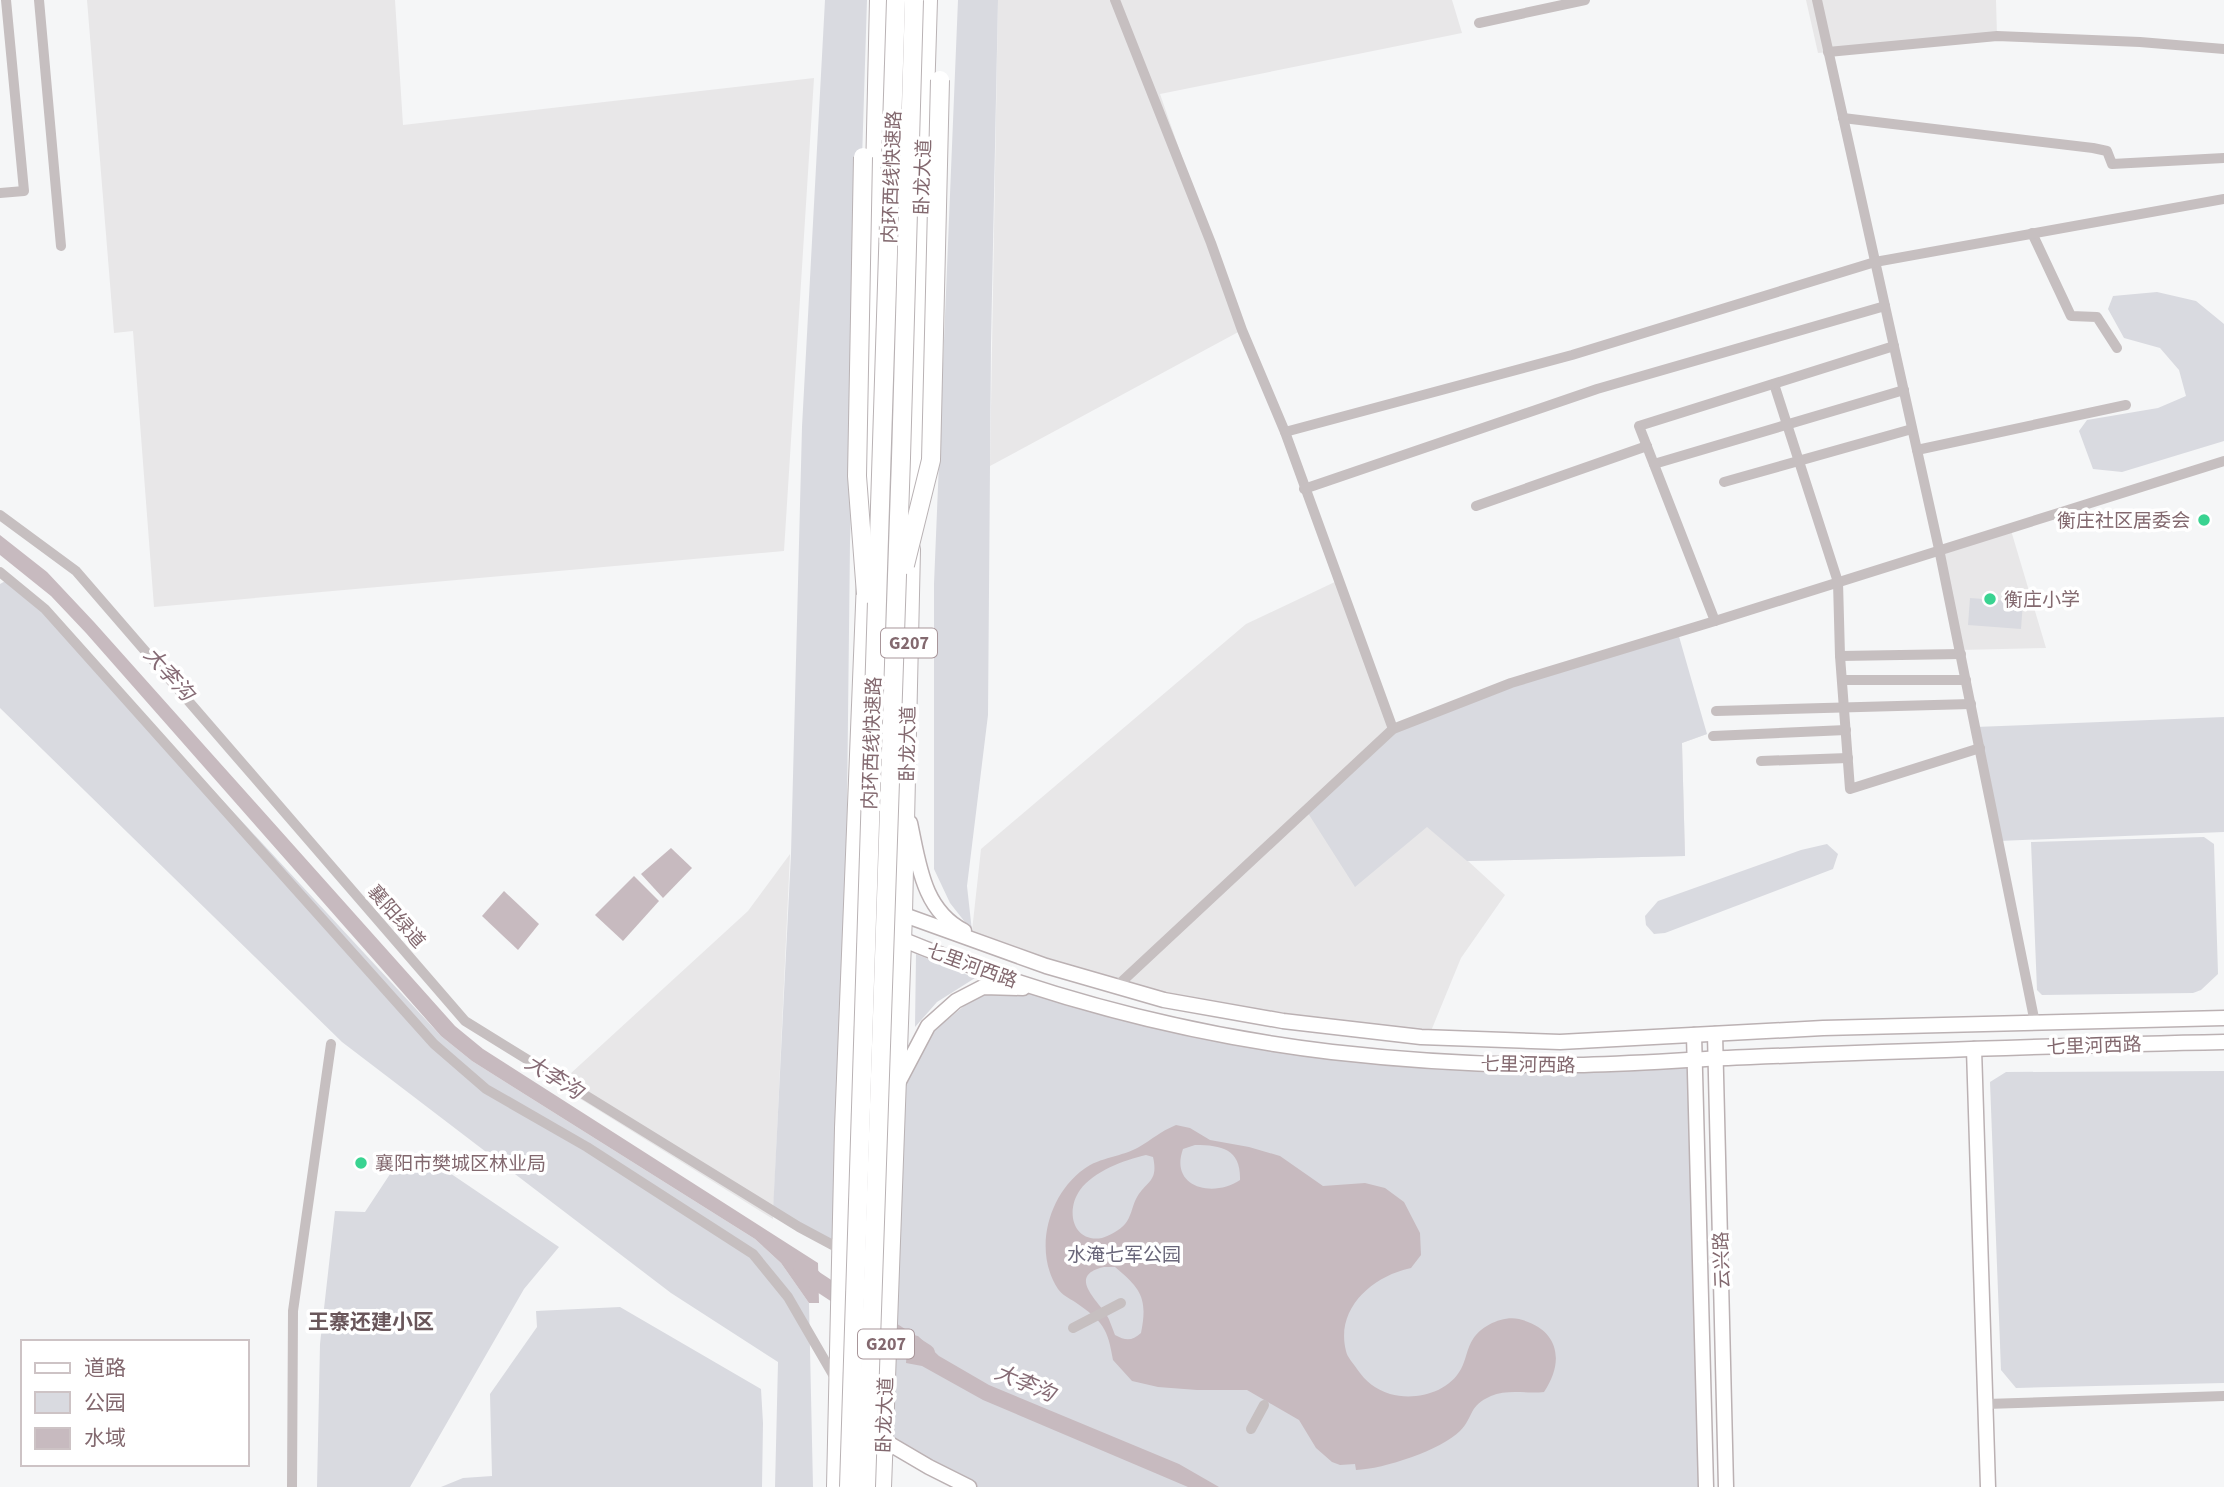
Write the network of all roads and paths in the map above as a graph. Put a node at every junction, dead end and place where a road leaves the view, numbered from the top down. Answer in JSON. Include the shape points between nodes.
{"nodes":[{"id":1,"x":6,"y":0,"type":"edge"},
{"id":2,"x":38,"y":0,"type":"edge"},
{"id":3,"x":896,"y":0,"type":"edge"},
{"id":4,"x":914,"y":0,"type":"edge"},
{"id":5,"x":930,"y":0,"type":"edge"},
{"id":6,"x":1115,"y":0,"type":"edge"},
{"id":7,"x":1585,"y":0,"type":"edge"},
{"id":8,"x":1817,"y":0,"type":"edge"},
{"id":9,"x":879,"y":7,"type":"edge"},
{"id":10,"x":1479,"y":23,"type":"dead end"},
{"id":11,"x":2224,"y":49,"type":"edge"},
{"id":12,"x":1828,"y":52,"type":"junction"},
{"id":13,"x":1843,"y":118,"type":"junction"},
{"id":14,"x":2224,"y":158,"type":"edge"},
{"id":15,"x":0,"y":193,"type":"edge"},
{"id":16,"x":2224,"y":199,"type":"edge"},
{"id":17,"x":2032,"y":233,"type":"junction"},
{"id":18,"x":61,"y":246,"type":"dead end"},
{"id":19,"x":1875,"y":262,"type":"junction"},
{"id":20,"x":1885,"y":306,"type":"junction"},
{"id":21,"x":1894,"y":345,"type":"junction"},
{"id":22,"x":2117,"y":348,"type":"dead end"},
{"id":23,"x":1774,"y":384,"type":"junction"},
{"id":24,"x":1904,"y":390,"type":"junction"},
{"id":25,"x":2126,"y":405,"type":"dead end"},
{"id":26,"x":1787,"y":424,"type":"junction"},
{"id":27,"x":1913,"y":429,"type":"junction"},
{"id":28,"x":1285,"y":432,"type":"junction"},
{"id":29,"x":1647,"y":446,"type":"junction"},
{"id":30,"x":1917,"y":450,"type":"junction"},
{"id":31,"x":1799,"y":461,"type":"junction"},
{"id":32,"x":2224,"y":461,"type":"edge"},
{"id":33,"x":1654,"y":464,"type":"junction"},
{"id":34,"x":1724,"y":482,"type":"dead end"},
{"id":35,"x":1304,"y":489,"type":"junction"},
{"id":36,"x":1476,"y":506,"type":"dead end"},
{"id":37,"x":0,"y":515,"type":"edge"},
{"id":38,"x":1939,"y":549,"type":"junction"},
{"id":39,"x":0,"y":572,"type":"edge"},
{"id":40,"x":1838,"y":582,"type":"junction"},
{"id":41,"x":897,"y":599,"type":"junction"},
{"id":42,"x":1715,"y":621,"type":"junction"},
{"id":43,"x":1961,"y":654,"type":"junction"},
{"id":44,"x":1840,"y":656,"type":"junction"},
{"id":45,"x":873,"y":675,"type":"junction"},
{"id":46,"x":1842,"y":680,"type":"junction"},
{"id":47,"x":1966,"y":680,"type":"junction"},
{"id":48,"x":1971,"y":704,"type":"junction"},
{"id":49,"x":1844,"y":706,"type":"junction"},
{"id":50,"x":1716,"y":710,"type":"dead end"},
{"id":51,"x":1393,"y":729,"type":"junction"},
{"id":52,"x":1846,"y":730,"type":"junction"},
{"id":53,"x":1713,"y":736,"type":"dead end"},
{"id":54,"x":1980,"y":748,"type":"junction"},
{"id":55,"x":1848,"y":758,"type":"junction"},
{"id":56,"x":1760,"y":761,"type":"dead end"},
{"id":57,"x":905,"y":806,"type":"junction"},
{"id":58,"x":853,"y":897,"type":"junction"},
{"id":59,"x":903,"y":914,"type":"junction"},
{"id":60,"x":851,"y":918,"type":"junction"},
{"id":61,"x":902,"y":939,"type":"junction"},
{"id":62,"x":1006,"y":952,"type":"junction"},
{"id":63,"x":1116,"y":987,"type":"junction"},
{"id":64,"x":1036,"y":988,"type":"junction"},
{"id":65,"x":2224,"y":1018,"type":"edge"},
{"id":66,"x":2035,"y":1023,"type":"junction"},
{"id":67,"x":1715,"y":1034,"type":"junction"},
{"id":68,"x":1694,"y":1035,"type":"junction"},
{"id":69,"x":2224,"y":1042,"type":"edge"},
{"id":70,"x":331,"y":1044,"type":"dead end"},
{"id":71,"x":1975,"y":1049,"type":"junction"},
{"id":72,"x":1715,"y":1058,"type":"junction"},
{"id":73,"x":1694,"y":1059,"type":"junction"},
{"id":74,"x":896,"y":1088,"type":"junction"},
{"id":75,"x":842,"y":1259,"type":"junction"},
{"id":76,"x":1121,"y":1303,"type":"dead end"},
{"id":77,"x":1073,"y":1328,"type":"dead end"},
{"id":78,"x":839,"y":1385,"type":"junction"},
{"id":79,"x":2224,"y":1396,"type":"edge"},
{"id":80,"x":1986,"y":1404,"type":"junction"},
{"id":81,"x":1264,"y":1405,"type":"dead end"},
{"id":82,"x":1251,"y":1429,"type":"dead end"},
{"id":83,"x":883,"y":1440,"type":"junction"},
{"id":84,"x":292,"y":1487,"type":"edge"},
{"id":85,"x":836,"y":1487,"type":"edge"},
{"id":86,"x":849,"y":1487,"type":"edge"},
{"id":87,"x":866,"y":1487,"type":"edge"},
{"id":88,"x":882,"y":1487,"type":"edge"},
{"id":89,"x":969,"y":1487,"type":"edge"},
{"id":90,"x":1706,"y":1487,"type":"edge"},
{"id":91,"x":1726,"y":1487,"type":"edge"},
{"id":92,"x":1988,"y":1487,"type":"edge"}],
"edges":[{"from":1,"to":15,"type":"street","via":[[24,191]]},
{"from":2,"to":18,"type":"street"},
{"from":3,"to":45,"type":"highway","name":"内环西线快速路","bridge":true},
{"from":4,"to":41,"type":"highway","name":"内环西线快速路","bridge":true},
{"from":5,"to":41,"type":"highway","bridge":true,"via":[[940,80],[931,460]]},
{"from":5,"to":57,"type":"highway","name":"卧龙大道","number":"G207"},
{"from":6,"to":28,"type":"street"},
{"from":7,"to":10,"type":"street"},
{"from":8,"to":12,"type":"street"},
{"from":9,"to":45,"type":"highway","bridge":true,"via":[[863,157],[857,476]]},
{"from":9,"to":58,"type":"highway","number":"G207","via":[[866,590]]},
{"from":11,"to":12,"type":"street","via":[[1997,36]]},
{"from":12,"to":13,"type":"street"},
{"from":13,"to":14,"type":"street","via":[[2093,148],[2107,151],[2112,164]]},
{"from":13,"to":19,"type":"street"},
{"from":16,"to":17,"type":"street"},
{"from":17,"to":19,"type":"street"},
{"from":17,"to":22,"type":"street","via":[[2071,316],[2097,317]]},
{"from":19,"to":20,"type":"street"},
{"from":19,"to":28,"type":"street","via":[[1572,355]]},
{"from":20,"to":21,"type":"street"},
{"from":20,"to":35,"type":"street","via":[[1597,389]]},
{"from":21,"to":23,"type":"street"},
{"from":21,"to":24,"type":"street"},
{"from":23,"to":26,"type":"street"},
{"from":23,"to":29,"type":"street","via":[[1639,426]]},
{"from":24,"to":26,"type":"street"},
{"from":24,"to":27,"type":"street"},
{"from":25,"to":30,"type":"street"},
{"from":26,"to":31,"type":"street"},
{"from":26,"to":33,"type":"street"},
{"from":27,"to":30,"type":"street"},
{"from":27,"to":31,"type":"street"},
{"from":28,"to":35,"type":"street"},
{"from":29,"to":33,"type":"street"},
{"from":29,"to":36,"type":"street"},
{"from":30,"to":38,"type":"street"},
{"from":31,"to":34,"type":"street"},
{"from":31,"to":40,"type":"street"},
{"from":32,"to":38,"type":"street"},
{"from":33,"to":42,"type":"street"},
{"from":35,"to":51,"type":"street"},
{"from":37,"to":75,"type":"street","name":"襄阳绿道","via":[[76,571],[465,1021],[799,1227]]},
{"from":38,"to":40,"type":"street"},
{"from":38,"to":43,"type":"street"},
{"from":39,"to":78,"type":"street","via":[[45,609],[434,1044],[486,1089],[587,1147],[754,1254],[788,1297]]},
{"from":40,"to":42,"type":"street"},
{"from":40,"to":44,"type":"street"},
{"from":41,"to":87,"type":"highway","name":"内环西线快速路","bridge":true},
{"from":42,"to":51,"type":"street","via":[[1511,683]]},
{"from":43,"to":44,"type":"street"},
{"from":43,"to":47,"type":"street"},
{"from":44,"to":46,"type":"street"},
{"from":45,"to":86,"type":"highway","name":"内环西线快速路","bridge":true},
{"from":46,"to":47,"type":"street"},
{"from":46,"to":49,"type":"street"},
{"from":47,"to":48,"type":"street"},
{"from":48,"to":49,"type":"street"},
{"from":48,"to":54,"type":"street"},
{"from":49,"to":50,"type":"street"},
{"from":49,"to":52,"type":"street"},
{"from":51,"to":63,"type":"street"},
{"from":52,"to":53,"type":"street"},
{"from":52,"to":55,"type":"street"},
{"from":54,"to":55,"type":"street","via":[[1850,789]]},
{"from":54,"to":66,"type":"street"},
{"from":55,"to":56,"type":"street"},
{"from":57,"to":59,"type":"highway","name":"卧龙大道","number":"G207"},
{"from":57,"to":62,"type":"street","via":[[933,906],[954,926]]},
{"from":58,"to":59,"type":"street","name":"七里河西路"},
{"from":58,"to":60,"type":"highway","number":"G207"},
{"from":59,"to":61,"type":"highway","name":"卧龙大道","number":"G207"},
{"from":59,"to":62,"type":"street","name":"七里河西路"},
{"from":60,"to":61,"type":"street","name":"七里河西路"},
{"from":60,"to":75,"type":"highway","number":"G207"},
{"from":61,"to":64,"type":"street","name":"七里河西路"},
{"from":61,"to":74,"type":"highway","name":"卧龙大道","number":"G207"},
{"from":62,"to":63,"type":"street","name":"七里河西路"},
{"from":63,"to":68,"type":"street","name":"七里河西路","via":[[1283,1021],[1421,1037],[1560,1042]]},
{"from":64,"to":73,"type":"street","name":"七里河西路","via":[[1152,1021],[1332,1052],[1514,1064]]},
{"from":64,"to":74,"type":"street","via":[[983,987],[956,1001],[928,1026]]},
{"from":65,"to":66,"type":"street","name":"七里河西路"},
{"from":66,"to":67,"type":"street","name":"七里河西路"},
{"from":67,"to":68,"type":"street","name":"七里河西路"},
{"from":67,"to":72,"type":"street","name":"云兴路"},
{"from":68,"to":73,"type":"street","name":"云兴路"},
{"from":69,"to":71,"type":"street","name":"七里河西路"},
{"from":70,"to":84,"type":"street","via":[[293,1311]]},
{"from":71,"to":72,"type":"street","name":"七里河西路"},
{"from":71,"to":80,"type":"street"},
{"from":72,"to":73,"type":"street","name":"七里河西路"},
{"from":72,"to":91,"type":"street","name":"云兴路"},
{"from":73,"to":90,"type":"street","name":"云兴路"},
{"from":74,"to":83,"type":"highway","name":"卧龙大道","number":"G207"},
{"from":75,"to":78,"type":"highway","number":"G207"},
{"from":76,"to":77,"type":"street"},
{"from":78,"to":85,"type":"highway","number":"G207"},
{"from":79,"to":80,"type":"street"},
{"from":80,"to":92,"type":"street"},
{"from":81,"to":82,"type":"street"},
{"from":83,"to":88,"type":"highway","name":"卧龙大道","number":"G207"},
{"from":83,"to":89,"type":"street"}]}
